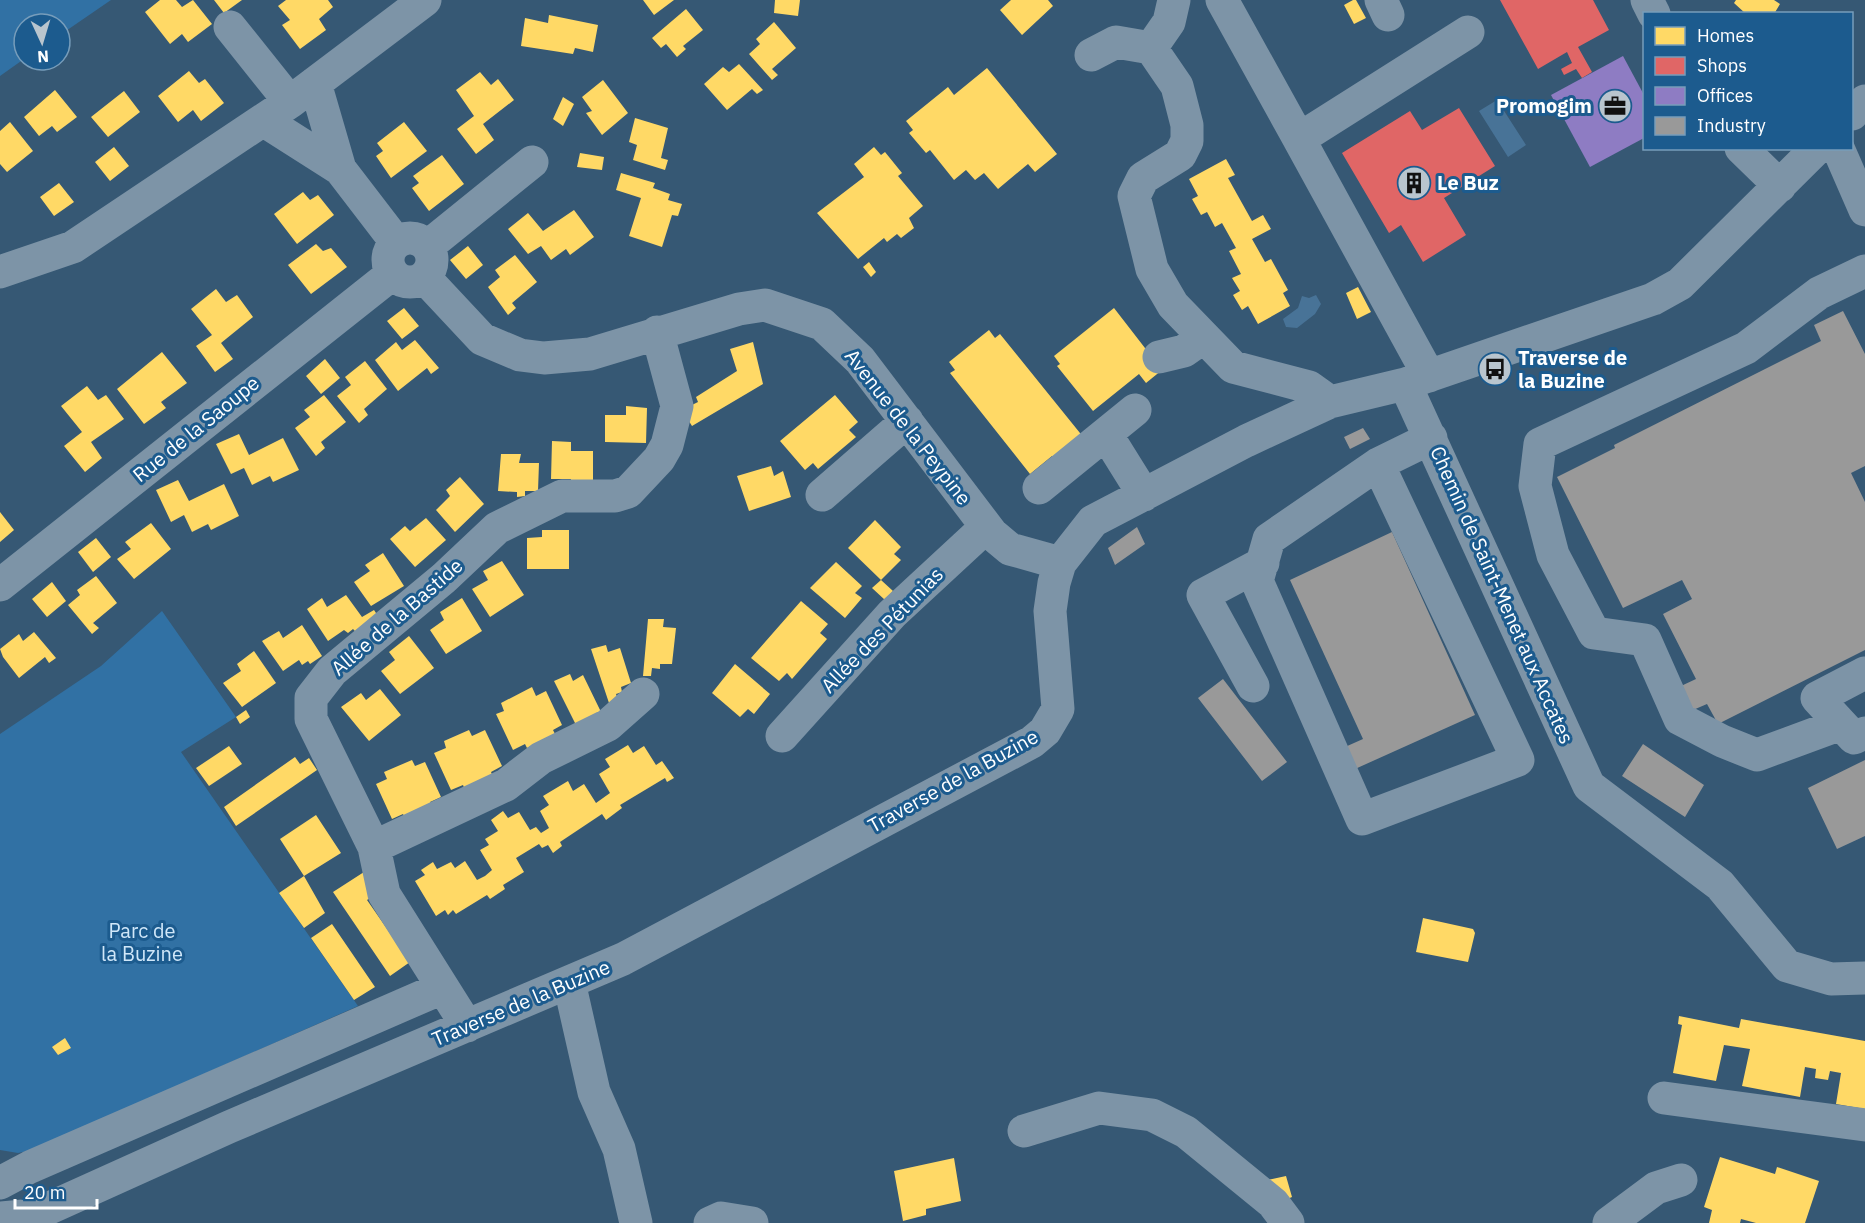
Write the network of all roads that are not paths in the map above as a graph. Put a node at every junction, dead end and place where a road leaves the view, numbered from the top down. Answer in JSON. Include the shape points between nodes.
{"nodes":[{"id":1,"x":425,"y":0,"type":"edge"},
{"id":2,"x":1174,"y":0,"type":"edge"},
{"id":3,"x":1222,"y":0,"type":"edge"},
{"id":4,"x":231,"y":27,"type":"dead end"},
{"id":5,"x":1468,"y":32,"type":"dead end"},
{"id":6,"x":1151,"y":48,"type":"junction"},
{"id":7,"x":1091,"y":55,"type":"dead end"},
{"id":8,"x":302,"y":92,"type":"junction"},
{"id":9,"x":1865,"y":101,"type":"edge"},
{"id":10,"x":1853,"y":112,"type":"edge"},
{"id":11,"x":262,"y":120,"type":"junction"},
{"id":12,"x":1299,"y":139,"type":"junction"},
{"id":13,"x":1743,"y":150,"type":"edge"},
{"id":14,"x":1815,"y":150,"type":"edge"},
{"id":15,"x":1839,"y":150,"type":"edge"},
{"id":16,"x":532,"y":162,"type":"dead end"},
{"id":17,"x":340,"y":169,"type":"junction"},
{"id":18,"x":1780,"y":186,"type":"junction"},
{"id":19,"x":1865,"y":210,"type":"edge"},
{"id":20,"x":396,"y":242,"type":"junction"},
{"id":21,"x":426,"y":262,"type":"junction"},
{"id":22,"x":1865,"y":271,"type":"edge"},
{"id":23,"x":0,"y":272,"type":"edge"},
{"id":24,"x":392,"y":274,"type":"junction"},
{"id":25,"x":657,"y":332,"type":"junction"},
{"id":26,"x":1204,"y":338,"type":"junction"},
{"id":27,"x":1159,"y":357,"type":"dead end"},
{"id":28,"x":1417,"y":380,"type":"junction"},
{"id":29,"x":1330,"y":402,"type":"junction"},
{"id":30,"x":1135,"y":410,"type":"dead end"},
{"id":31,"x":907,"y":421,"type":"junction"},
{"id":32,"x":1106,"y":434,"type":"junction"},
{"id":33,"x":1431,"y":438,"type":"junction"},
{"id":34,"x":1378,"y":464,"type":"junction"},
{"id":35,"x":1039,"y":488,"type":"dead end"},
{"id":36,"x":822,"y":495,"type":"dead end"},
{"id":37,"x":1144,"y":495,"type":"junction"},
{"id":38,"x":986,"y":527,"type":"junction"},
{"id":39,"x":1060,"y":563,"type":"junction"},
{"id":40,"x":1263,"y":563,"type":"junction"},
{"id":41,"x":0,"y":585,"type":"edge"},
{"id":42,"x":1865,"y":673,"type":"edge"},
{"id":43,"x":1253,"y":686,"type":"dead end"},
{"id":44,"x":643,"y":694,"type":"dead end"},
{"id":45,"x":1853,"y":728,"type":"edge"},
{"id":46,"x":782,"y":736,"type":"dead end"},
{"id":47,"x":374,"y":847,"type":"junction"},
{"id":48,"x":1865,"y":978,"type":"edge"},
{"id":49,"x":569,"y":982,"type":"junction"},
{"id":50,"x":442,"y":988,"type":"junction"},
{"id":51,"x":467,"y":1026,"type":"junction"},
{"id":52,"x":1664,"y":1098,"type":"dead end"},
{"id":53,"x":1865,"y":1125,"type":"edge"},
{"id":54,"x":1024,"y":1131,"type":"dead end"},
{"id":55,"x":1681,"y":1180,"type":"dead end"},
{"id":56,"x":0,"y":1183,"type":"edge"},
{"id":57,"x":0,"y":1218,"type":"edge"},
{"id":58,"x":34,"y":1219,"type":"edge"},
{"id":59,"x":1604,"y":1221,"type":"edge"},
{"id":60,"x":636,"y":1223,"type":"edge"},
{"id":61,"x":710,"y":1223,"type":"edge"},
{"id":62,"x":752,"y":1223,"type":"edge"},
{"id":63,"x":1288,"y":1223,"type":"edge"}],
"edges":[{"from":1,"to":8,"type":"street"},
{"from":2,"to":6,"type":"street","via":[[1169,22]]},
{"from":3,"to":12,"type":"street","name":"Chemin de Saint-Menet aux Accates"},
{"from":4,"to":8,"type":"street"},
{"from":5,"to":12,"type":"street"},
{"from":6,"to":7,"type":"street","via":[[1116,42]]},
{"from":6,"to":26,"type":"street","via":[[1177,86],[1187,125],[1186,141],[1180,155],[1143,177],[1134,196],[1152,269],[1173,305]]},
{"from":8,"to":11,"type":"street"},
{"from":8,"to":17,"type":"street"},
{"from":9,"to":10,"type":"street"},
{"from":11,"to":17,"type":"street"},
{"from":11,"to":23,"type":"street","via":[[73,247]]},
{"from":12,"to":28,"type":"street","name":"Chemin de Saint-Menet aux Accates"},
{"from":13,"to":18,"type":"street"},
{"from":14,"to":18,"type":"street","name":"Traverse de la Buzine"},
{"from":15,"to":19,"type":"street"},
{"from":16,"to":21,"type":"street"},
{"from":17,"to":20,"type":"street"},
{"from":18,"to":28,"type":"street","name":"Traverse de la Buzine","via":[[1680,284],[1653,299]]},
{"from":20,"to":21,"type":"street","via":[[407,237],[419,239]]},
{"from":20,"to":24,"type":"street","via":[[387,263]]},
{"from":21,"to":24,"type":"street","via":[[414,282],[402,281]]},
{"from":21,"to":25,"type":"street","name":"Avenue de la Peypine","via":[[482,339],[520,355],[544,358],[590,354]]},
{"from":22,"to":45,"type":"street","via":[[1819,292],[1746,348],[1540,444],[1535,486],[1553,555],[1594,633],[1645,640],[1680,719],[1758,755]]},
{"from":24,"to":41,"type":"street","name":"Rue de la Saoupe"},
{"from":25,"to":31,"type":"street","name":"Avenue de la Peypine","via":[[765,305],[790,312],[830,331],[860,360]]},
{"from":25,"to":47,"type":"street","name":"Allée de la Bastide","via":[[677,406],[667,445],[628,492],[615,496],[562,496],[497,528],[444,578],[332,671],[311,698],[311,719]]},
{"from":26,"to":27,"type":"street","via":[[1184,351]]},
{"from":26,"to":29,"type":"street","via":[[1233,367],[1309,387]]},
{"from":28,"to":29,"type":"street","name":"Traverse de la Buzine"},
{"from":28,"to":33,"type":"street","name":"Chemin de Saint-Menet aux Accates"},
{"from":29,"to":37,"type":"street","name":"Traverse de la Buzine"},
{"from":30,"to":32,"type":"street"},
{"from":31,"to":36,"type":"street"},
{"from":31,"to":38,"type":"street","name":"Avenue de la Peypine"},
{"from":32,"to":35,"type":"street"},
{"from":32,"to":37,"type":"street"},
{"from":33,"to":34,"type":"street"},
{"from":33,"to":48,"type":"street","name":"Chemin de Saint-Menet aux Accates","via":[[1589,786],[1720,885],[1787,966],[1831,979]]},
{"from":34,"to":40,"type":"street","via":[[1269,539]]},
{"from":34,"to":40,"type":"street","via":[[1518,760],[1362,819],[1257,581]]},
{"from":37,"to":39,"type":"street","name":"Traverse de la Buzine","via":[[1093,521]]},
{"from":38,"to":39,"type":"street","name":"Avenue de la Peypine","via":[[1010,549]]},
{"from":38,"to":46,"type":"street","name":"Allée des Pétunias","via":[[892,614]]},
{"from":39,"to":49,"type":"street","name":"Traverse de la Buzine","via":[[1050,610],[1058,709],[1032,742],[665,937]]},
{"from":40,"to":43,"type":"street","via":[[1203,595]]},
{"from":42,"to":45,"type":"street","via":[[1817,698]]},
{"from":44,"to":47,"type":"street","via":[[608,725],[541,758],[506,785]]},
{"from":47,"to":50,"type":"street","name":"Allée de la Bastide","via":[[384,894]]},
{"from":49,"to":51,"type":"street","name":"Traverse de la Buzine"},
{"from":49,"to":60,"type":"street","via":[[594,1092],[619,1149]]},
{"from":50,"to":51,"type":"street","name":"Allée de la Bastide"},
{"from":50,"to":56,"type":"street"},
{"from":51,"to":58,"type":"street","name":"Traverse de la Buzine","via":[[229,1126]]},
{"from":52,"to":53,"type":"street"},
{"from":54,"to":63,"type":"street","via":[[1099,1108],[1152,1115],[1186,1132],[1273,1203]]},
{"from":55,"to":59,"type":"street","via":[[1656,1188]]},
{"from":57,"to":58,"type":"street","name":"Traverse de la Buzine"},
{"from":61,"to":62,"type":"street","via":[[721,1218]]}]}
